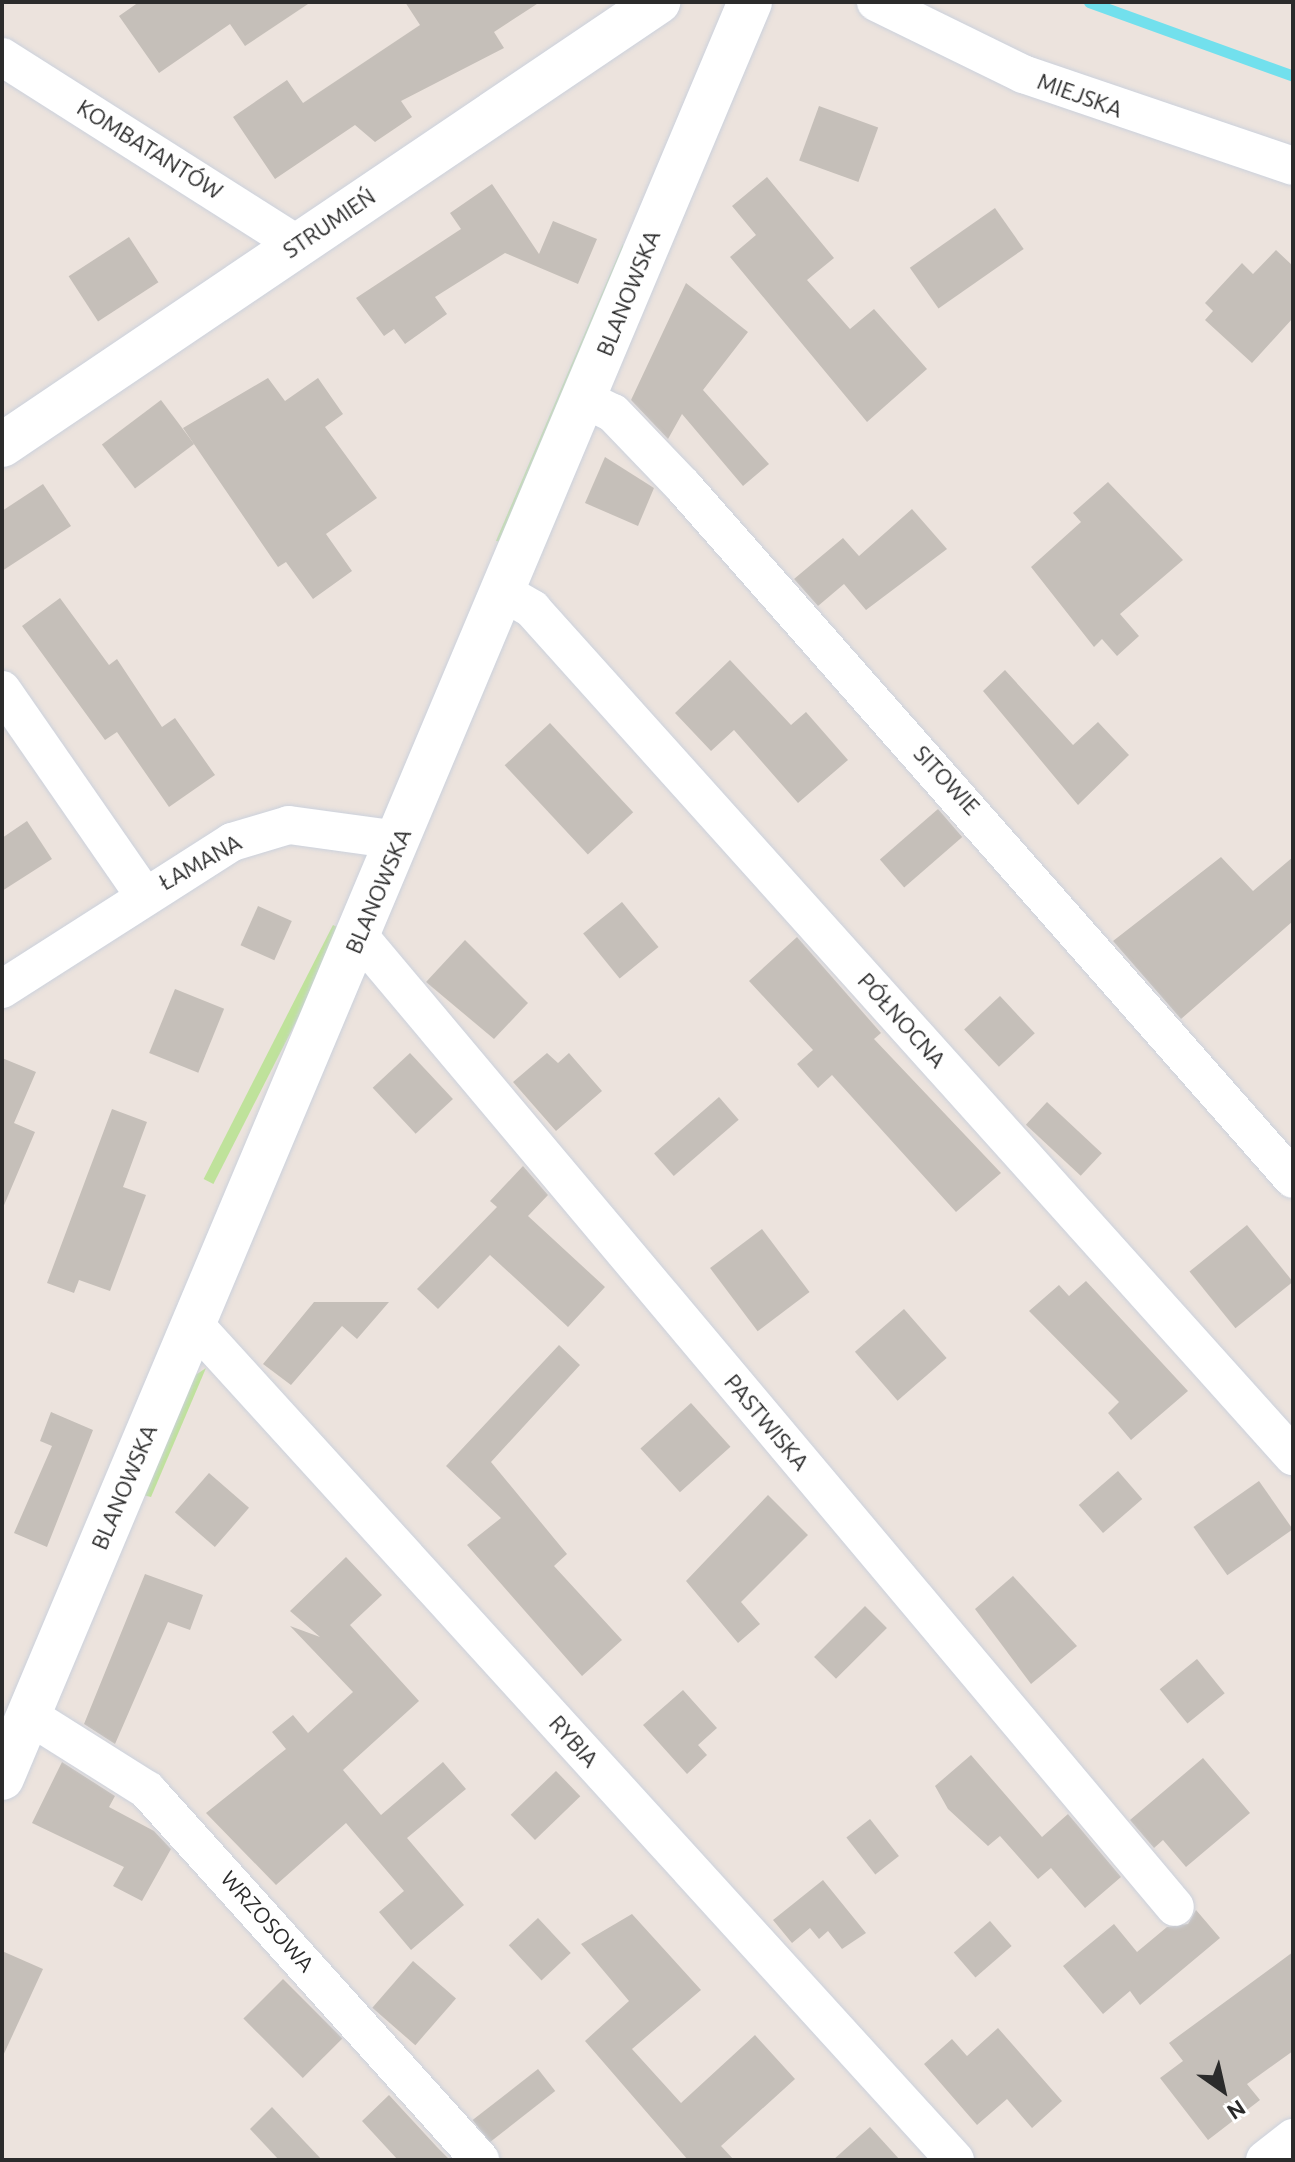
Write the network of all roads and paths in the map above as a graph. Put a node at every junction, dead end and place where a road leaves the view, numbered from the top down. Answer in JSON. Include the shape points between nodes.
{"nodes":[{"id":1,"x":658,"y":2,"type":"edge"},
{"id":2,"x":750,"y":2,"type":"edge"},
{"id":3,"x":876,"y":2,"type":"edge"},
{"id":4,"x":2,"y":57,"type":"edge"},
{"id":5,"x":1293,"y":166,"type":"edge"},
{"id":6,"x":297,"y":244,"type":"junction"},
{"id":7,"x":584,"y":399,"type":"junction"},
{"id":8,"x":2,"y":445,"type":"edge"},
{"id":9,"x":503,"y":592,"type":"junction"},
{"id":10,"x":2,"y":690,"type":"edge"},
{"id":11,"x":399,"y":840,"type":"junction"},
{"id":12,"x":143,"y":894,"type":"junction"},
{"id":13,"x":359,"y":936,"type":"junction"},
{"id":14,"x":2,"y":989,"type":"edge"},
{"id":15,"x":1293,"y":1179,"type":"edge"},
{"id":16,"x":193,"y":1323,"type":"junction"},
{"id":17,"x":1293,"y":1456,"type":"edge"},
{"id":18,"x":28,"y":1715,"type":"junction"},
{"id":19,"x":2,"y":1778,"type":"edge"},
{"id":20,"x":1175,"y":1907,"type":"dead end"},
{"id":21,"x":1293,"y":2138,"type":"edge"},
{"id":22,"x":480,"y":2160,"type":"edge"},
{"id":23,"x":955,"y":2160,"type":"edge"},
{"id":24,"x":1265,"y":2160,"type":"edge"}],
"edges":[{"from":1,"to":6,"type":"street","name":"STRUMIEŃ"},
{"from":2,"to":7,"type":"street","name":"BLANOWSKA"},
{"from":3,"to":5,"type":"street","name":"MIEJSKA","via":[[1023,74]]},
{"from":4,"to":6,"type":"street","name":"KOMBATANTÓW"},
{"from":6,"to":8,"type":"street","name":"STRUMIEŃ"},
{"from":7,"to":9,"type":"street","name":"BLANOWSKA"},
{"from":7,"to":15,"type":"street","name":"SITOWIE","via":[[613,413],[683,486]]},
{"from":9,"to":11,"type":"street","name":"BLANOWSKA"},
{"from":9,"to":17,"type":"street","name":"PÓŁNOCNA","via":[[532,609]]},
{"from":10,"to":12,"type":"street","name":"ŁAMANA"},
{"from":11,"to":12,"type":"street","name":"ŁAMANA","via":[[333,826],[269,829]]},
{"from":11,"to":13,"type":"street","name":"BLANOWSKA"},
{"from":12,"to":14,"type":"street","name":"ŁAMANA"},
{"from":13,"to":16,"type":"street","name":"BLANOWSKA"},
{"from":13,"to":20,"type":"street","name":"PASTWISKA"},
{"from":16,"to":18,"type":"street","name":"BLANOWSKA"},
{"from":16,"to":23,"type":"street","name":"RYBIA"},
{"from":18,"to":19,"type":"street","name":"BLANOWSKA"},
{"from":18,"to":22,"type":"street","name":"WRZOSOWA","via":[[147,1790]]},
{"from":21,"to":24,"type":"street"}]}
